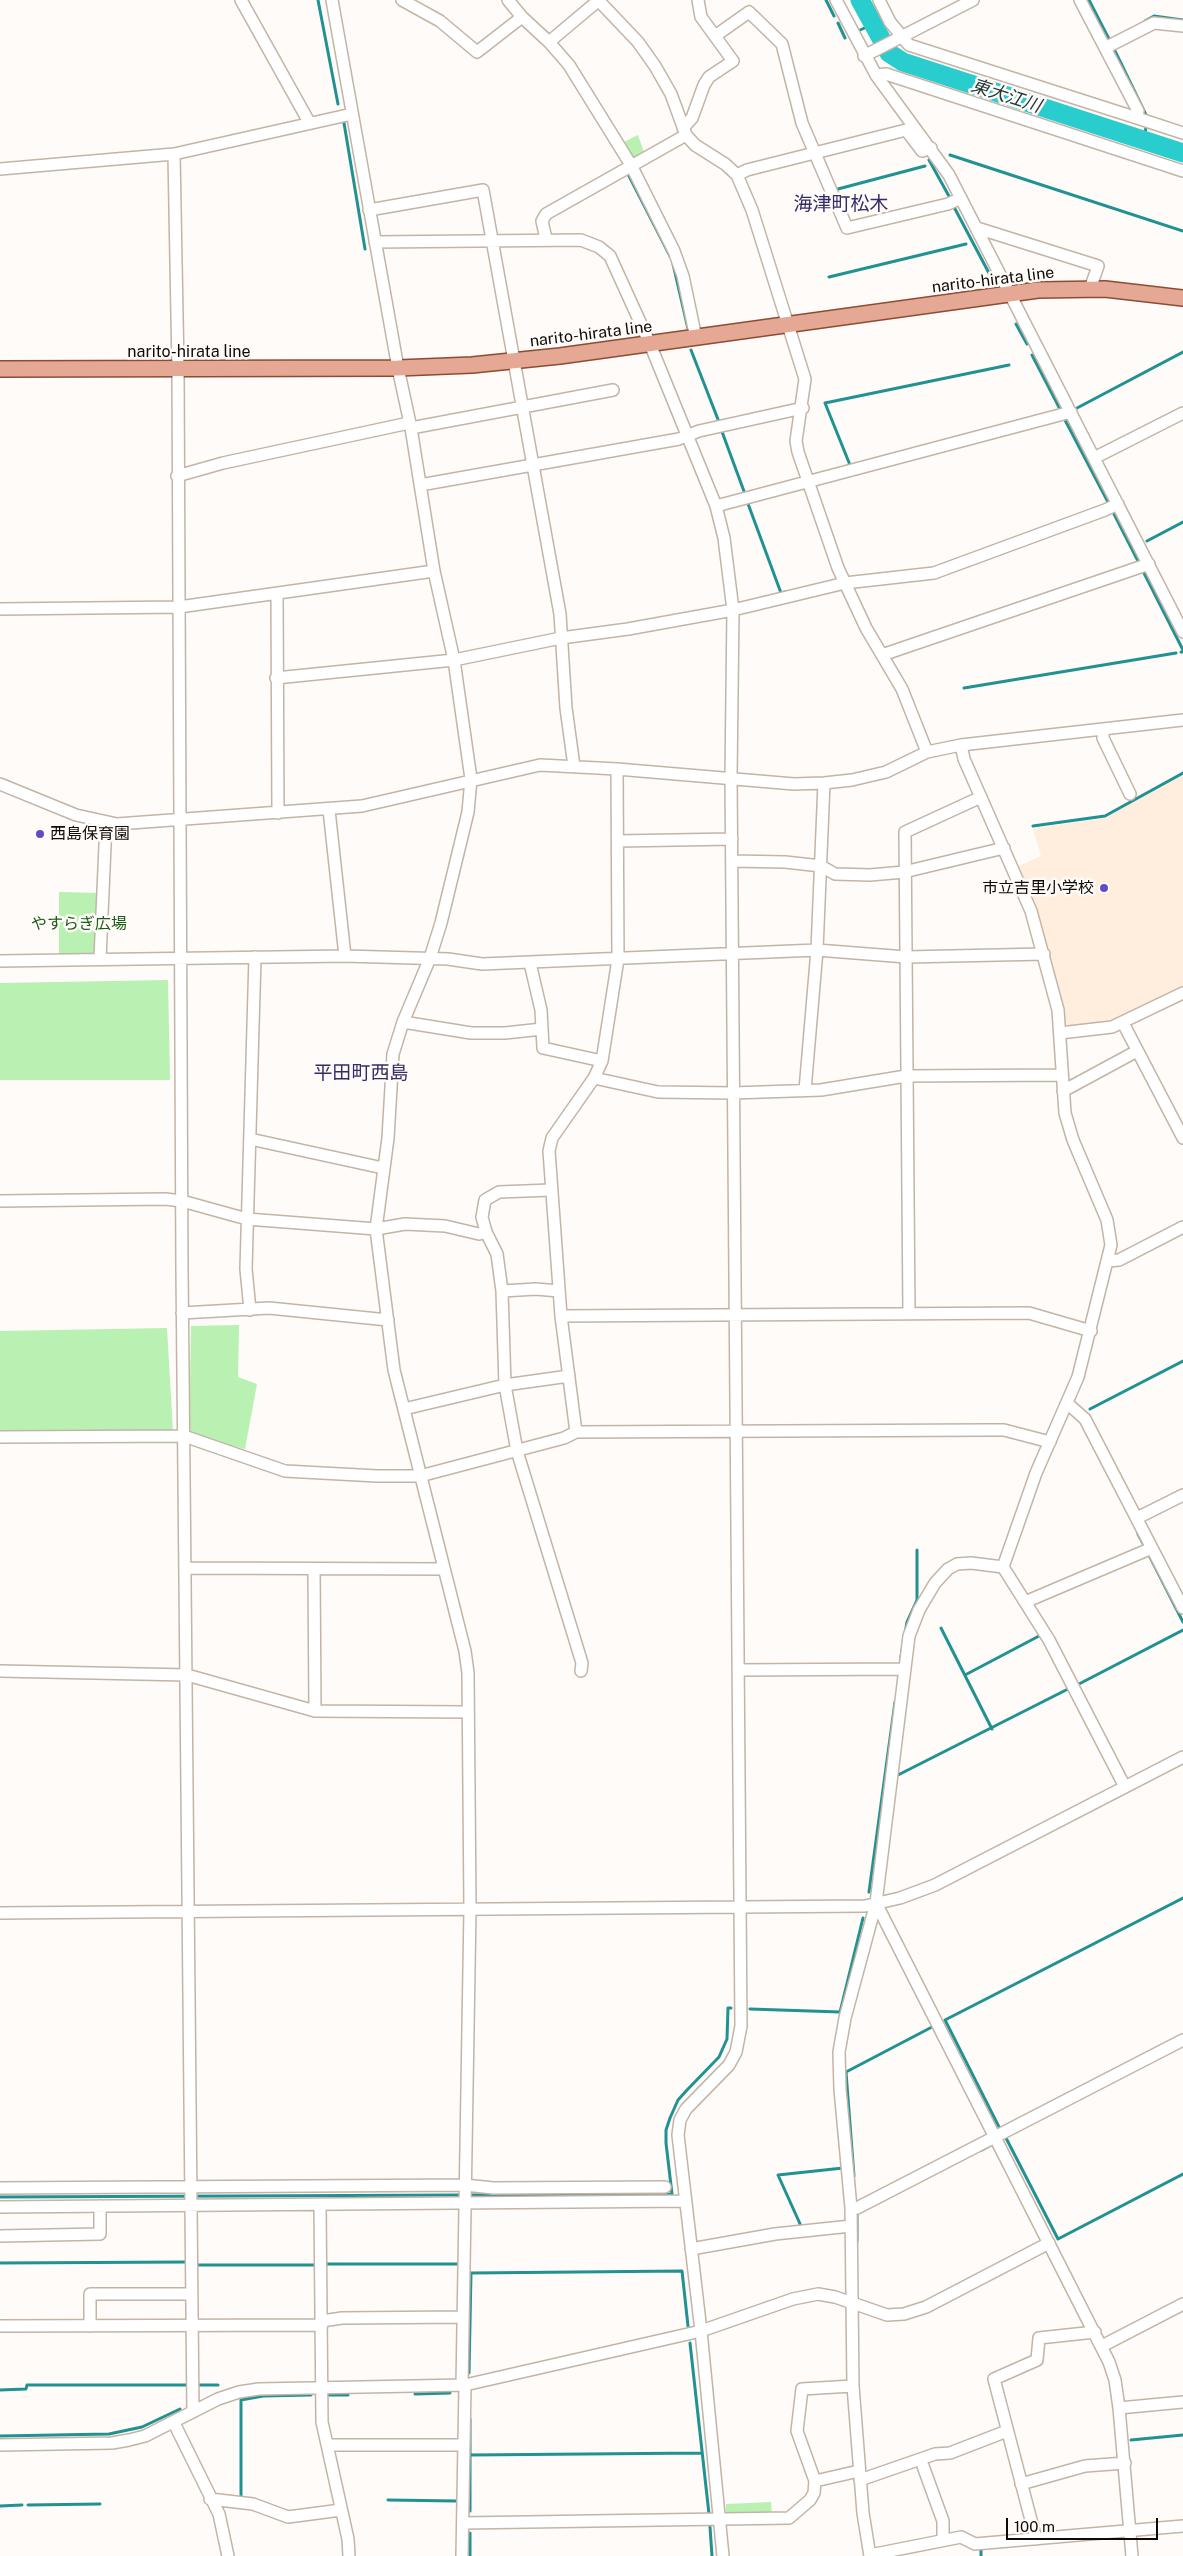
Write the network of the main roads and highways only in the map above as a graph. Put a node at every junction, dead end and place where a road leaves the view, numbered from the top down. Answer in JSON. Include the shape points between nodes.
{"nodes":[{"id":1,"x":1183,"y":298,"type":"edge"},
{"id":2,"x":0,"y":370,"type":"edge"}],
"edges":[{"from":1,"to":2,"type":"main road","name":"narito-hirata line","via":[[1090,289],[1038,290],[514,361],[398,368]]}]}
